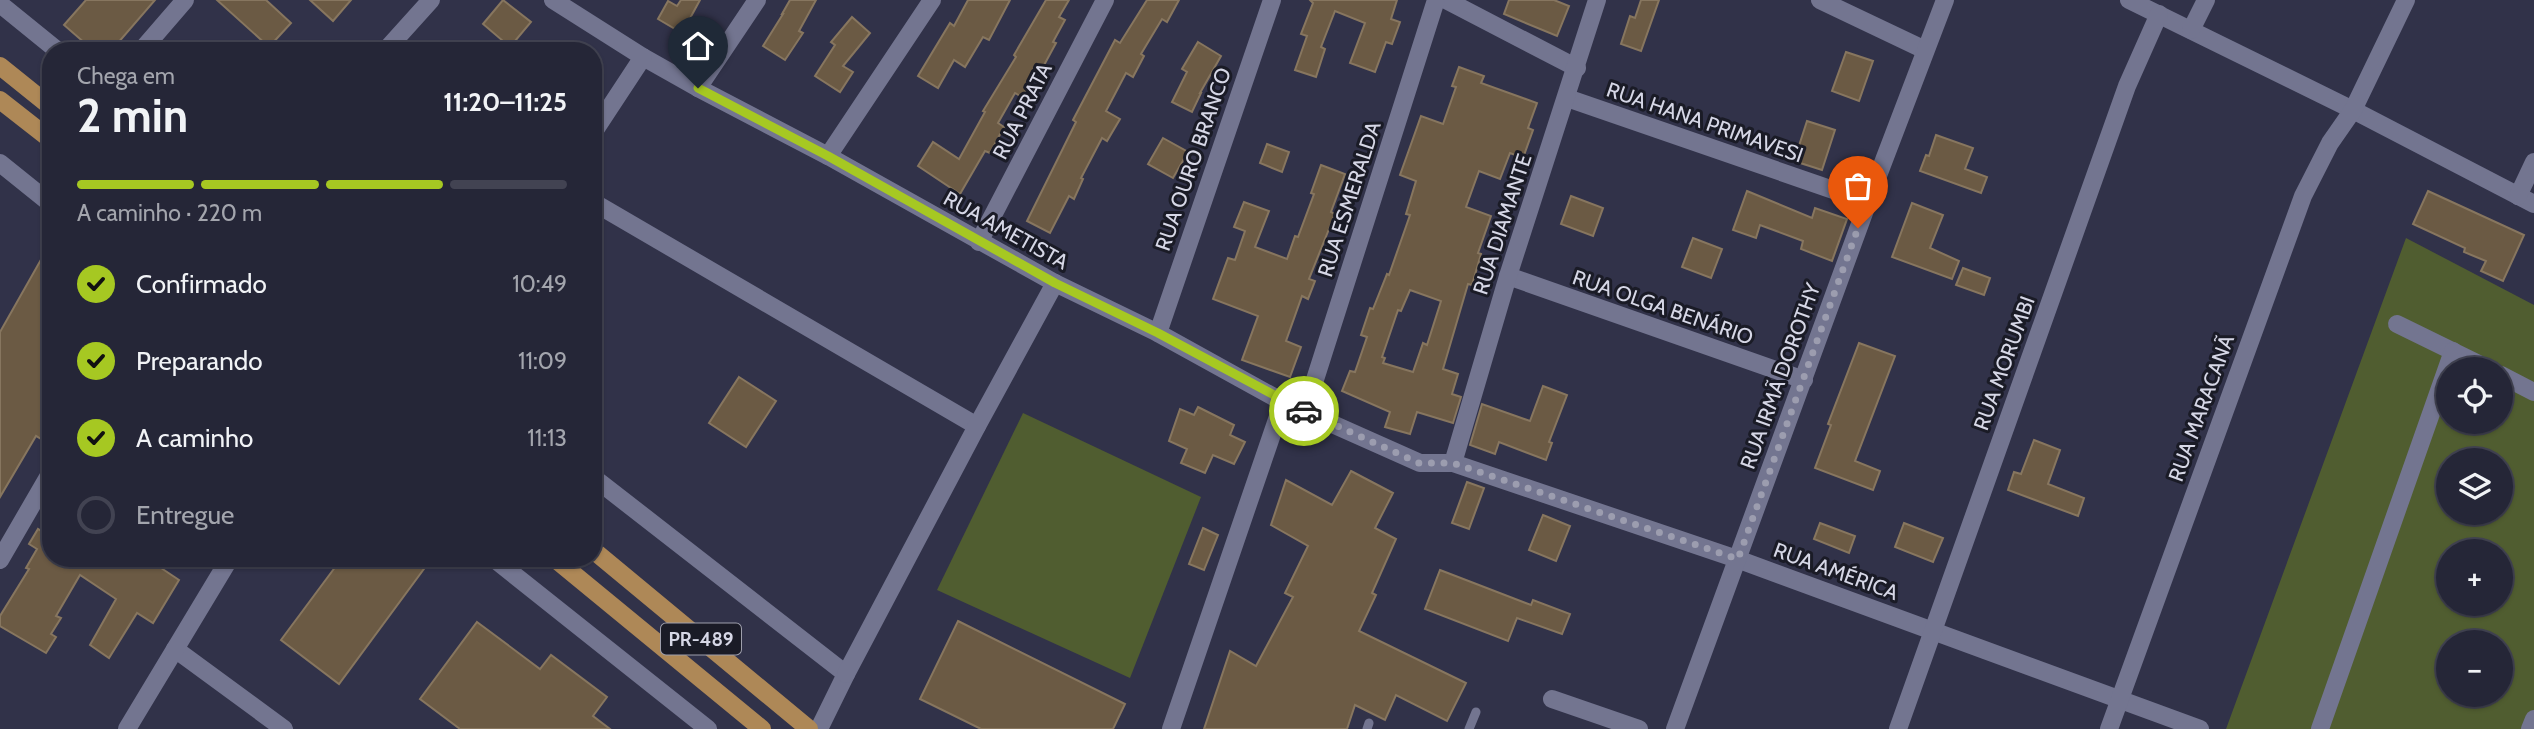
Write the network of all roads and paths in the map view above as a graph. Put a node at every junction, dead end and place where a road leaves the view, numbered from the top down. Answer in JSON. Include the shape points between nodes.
{"nodes":[{"id":1,"x":185,"y":0,"type":"edge"},
{"id":2,"x":431,"y":0,"type":"edge"},
{"id":3,"x":757,"y":0,"type":"edge"},
{"id":4,"x":932,"y":0,"type":"edge"},
{"id":5,"x":1105,"y":0,"type":"edge"},
{"id":6,"x":1272,"y":0,"type":"edge"},
{"id":7,"x":1436,"y":0,"type":"edge"},
{"id":8,"x":1446,"y":0,"type":"edge"},
{"id":9,"x":1597,"y":0,"type":"edge"},
{"id":10,"x":1820,"y":0,"type":"edge"},
{"id":11,"x":1945,"y":0,"type":"edge"},
{"id":12,"x":2129,"y":0,"type":"edge"},
{"id":13,"x":2206,"y":0,"type":"edge"},
{"id":14,"x":2406,"y":0,"type":"edge"},
{"id":15,"x":561,"y":3,"type":"edge"},
{"id":16,"x":0,"y":4,"type":"edge"},
{"id":17,"x":2159,"y":14,"type":"junction"},
{"id":18,"x":2192,"y":30,"type":"junction"},
{"id":19,"x":47,"y":42,"type":"edge"},
{"id":20,"x":149,"y":42,"type":"edge"},
{"id":21,"x":393,"y":42,"type":"edge"},
{"id":22,"x":1925,"y":50,"type":"junction"},
{"id":23,"x":643,"y":57,"type":"junction"},
{"id":24,"x":0,"y":66,"type":"edge"},
{"id":25,"x":1577,"y":68,"type":"junction"},
{"id":26,"x":698,"y":88,"type":"junction"},
{"id":27,"x":1567,"y":98,"type":"junction"},
{"id":28,"x":0,"y":100,"type":"edge"},
{"id":29,"x":42,"y":100,"type":"edge"},
{"id":30,"x":2353,"y":110,"type":"junction"},
{"id":31,"x":602,"y":119,"type":"edge"},
{"id":32,"x":42,"y":133,"type":"edge"},
{"id":33,"x":828,"y":156,"type":"junction"},
{"id":34,"x":2534,"y":162,"type":"edge"},
{"id":35,"x":0,"y":163,"type":"edge"},
{"id":36,"x":42,"y":197,"type":"edge"},
{"id":37,"x":2526,"y":200,"type":"edge"},
{"id":38,"x":1868,"y":202,"type":"junction"},
{"id":39,"x":602,"y":207,"type":"edge"},
{"id":40,"x":979,"y":242,"type":"junction"},
{"id":41,"x":1508,"y":276,"type":"junction"},
{"id":42,"x":1055,"y":283,"type":"junction"},
{"id":43,"x":2397,"y":324,"type":"dead end"},
{"id":44,"x":1158,"y":333,"type":"junction"},
{"id":45,"x":2453,"y":351,"type":"junction"},
{"id":46,"x":2465,"y":357,"type":"edge"},
{"id":47,"x":1804,"y":380,"type":"junction"},
{"id":48,"x":2513,"y":381,"type":"edge"},
{"id":49,"x":2534,"y":392,"type":"edge"},
{"id":50,"x":1283,"y":402,"type":"junction"},
{"id":51,"x":1305,"y":411,"type":"junction"},
{"id":52,"x":977,"y":426,"type":"junction"},
{"id":53,"x":1453,"y":463,"type":"junction"},
{"id":54,"x":602,"y":484,"type":"edge"},
{"id":55,"x":42,"y":488,"type":"edge"},
{"id":56,"x":602,"y":557,"type":"edge"},
{"id":57,"x":1738,"y":559,"type":"junction"},
{"id":58,"x":0,"y":560,"type":"edge"},
{"id":59,"x":225,"y":567,"type":"edge"},
{"id":60,"x":504,"y":567,"type":"edge"},
{"id":61,"x":565,"y":567,"type":"edge"},
{"id":62,"x":1933,"y":632,"type":"junction"},
{"id":63,"x":175,"y":649,"type":"junction"},
{"id":64,"x":846,"y":674,"type":"junction"},
{"id":65,"x":1552,"y":699,"type":"dead end"},
{"id":66,"x":2120,"y":700,"type":"junction"},
{"id":67,"x":1476,"y":712,"type":"dead end"},
{"id":68,"x":2534,"y":719,"type":"edge"},
{"id":69,"x":127,"y":729,"type":"edge"},
{"id":70,"x":284,"y":729,"type":"edge"},
{"id":71,"x":708,"y":729,"type":"edge"},
{"id":72,"x":762,"y":729,"type":"edge"},
{"id":73,"x":809,"y":729,"type":"edge"},
{"id":74,"x":819,"y":729,"type":"edge"},
{"id":75,"x":1171,"y":729,"type":"edge"},
{"id":76,"x":1469,"y":729,"type":"edge"},
{"id":77,"x":1639,"y":729,"type":"edge"},
{"id":78,"x":1675,"y":729,"type":"edge"},
{"id":79,"x":1898,"y":729,"type":"edge"},
{"id":80,"x":2109,"y":729,"type":"edge"},
{"id":81,"x":2200,"y":729,"type":"edge"},
{"id":82,"x":2320,"y":729,"type":"edge"},
{"id":83,"x":2530,"y":729,"type":"edge"}],
"edges":[{"from":1,"to":20,"type":"street"},
{"from":2,"to":21,"type":"street"},
{"from":3,"to":26,"type":"street"},
{"from":4,"to":33,"type":"street"},
{"from":5,"to":40,"type":"street","name":"RUA PRATA"},
{"from":6,"to":44,"type":"street","name":"RUA OURO BRANCO"},
{"from":7,"to":51,"type":"street","name":"RUA ESMERALDA"},
{"from":8,"to":25,"type":"street"},
{"from":9,"to":25,"type":"street","name":"RUA DIAMANTE"},
{"from":10,"to":22,"type":"street"},
{"from":11,"to":22,"type":"street","name":"RUA IRMÃ DOROTHY"},
{"from":12,"to":17,"type":"street"},
{"from":13,"to":18,"type":"street"},
{"from":14,"to":30,"type":"street","name":"RUA MARACANÃ"},
{"from":15,"to":23,"type":"street","name":"RUA AMETISTA"},
{"from":16,"to":19,"type":"street"},
{"from":17,"to":18,"type":"street"},
{"from":17,"to":62,"type":"street","name":"RUA MORUMBI","via":[[2127,86]]},
{"from":18,"to":30,"type":"street"},
{"from":22,"to":38,"type":"street","name":"RUA IRMÃ DOROTHY"},
{"from":23,"to":26,"type":"street","name":"RUA AMETISTA"},
{"from":23,"to":31,"type":"street"},
{"from":24,"to":29,"type":"main road"},
{"from":25,"to":27,"type":"street","name":"RUA DIAMANTE"},
{"from":26,"to":33,"type":"street","name":"RUA AMETISTA"},
{"from":27,"to":38,"type":"street","name":"RUA HANA PRIMAVESI"},
{"from":27,"to":41,"type":"street","name":"RUA DIAMANTE"},
{"from":28,"to":32,"type":"main road"},
{"from":30,"to":37,"type":"street"},
{"from":30,"to":66,"type":"street","name":"RUA MARACANÃ","via":[[2303,196]]},
{"from":33,"to":40,"type":"street","name":"RUA AMETISTA"},
{"from":34,"to":37,"type":"street"},
{"from":35,"to":36,"type":"street"},
{"from":38,"to":47,"type":"street","name":"RUA IRMÃ DOROTHY"},
{"from":39,"to":52,"type":"street"},
{"from":40,"to":42,"type":"street","name":"RUA AMETISTA"},
{"from":41,"to":47,"type":"street","name":"RUA OLGA BENÁRIO"},
{"from":41,"to":53,"type":"street","name":"RUA DIAMANTE"},
{"from":42,"to":44,"type":"street","name":"RUA AMETISTA"},
{"from":42,"to":52,"type":"street"},
{"from":43,"to":45,"type":"street"},
{"from":44,"to":50,"type":"street","name":"RUA AMETISTA"},
{"from":45,"to":46,"type":"street"},
{"from":45,"to":82,"type":"street"},
{"from":47,"to":57,"type":"street","name":"RUA IRMÃ DOROTHY"},
{"from":48,"to":49,"type":"street"},
{"from":50,"to":51,"type":"street","name":"RUA AMETISTA"},
{"from":50,"to":75,"type":"street"},
{"from":51,"to":53,"type":"street","name":"RUA AMETISTA","via":[[1419,463]]},
{"from":52,"to":64,"type":"street"},
{"from":53,"to":57,"type":"street","name":"RUA AMÉRICA"},
{"from":54,"to":64,"type":"street"},
{"from":55,"to":58,"type":"street"},
{"from":56,"to":73,"type":"main road","name":"PR-489","number":"PR-489"},
{"from":57,"to":62,"type":"street","name":"RUA AMÉRICA"},
{"from":57,"to":78,"type":"street","name":"RUA IRMÃ DOROTHY"},
{"from":59,"to":63,"type":"street"},
{"from":60,"to":71,"type":"street"},
{"from":61,"to":72,"type":"main road","name":"PR-489","number":"PR-489"},
{"from":62,"to":66,"type":"street","name":"RUA AMÉRICA"},
{"from":62,"to":79,"type":"street","name":"RUA MORUMBI"},
{"from":63,"to":69,"type":"street"},
{"from":63,"to":70,"type":"street"},
{"from":64,"to":74,"type":"street"},
{"from":65,"to":77,"type":"street"},
{"from":66,"to":80,"type":"street","name":"RUA MARACANÃ"},
{"from":66,"to":81,"type":"street","name":"RUA AMÉRICA"},
{"from":67,"to":76,"type":"lane"},
{"from":68,"to":83,"type":"street"}]}
